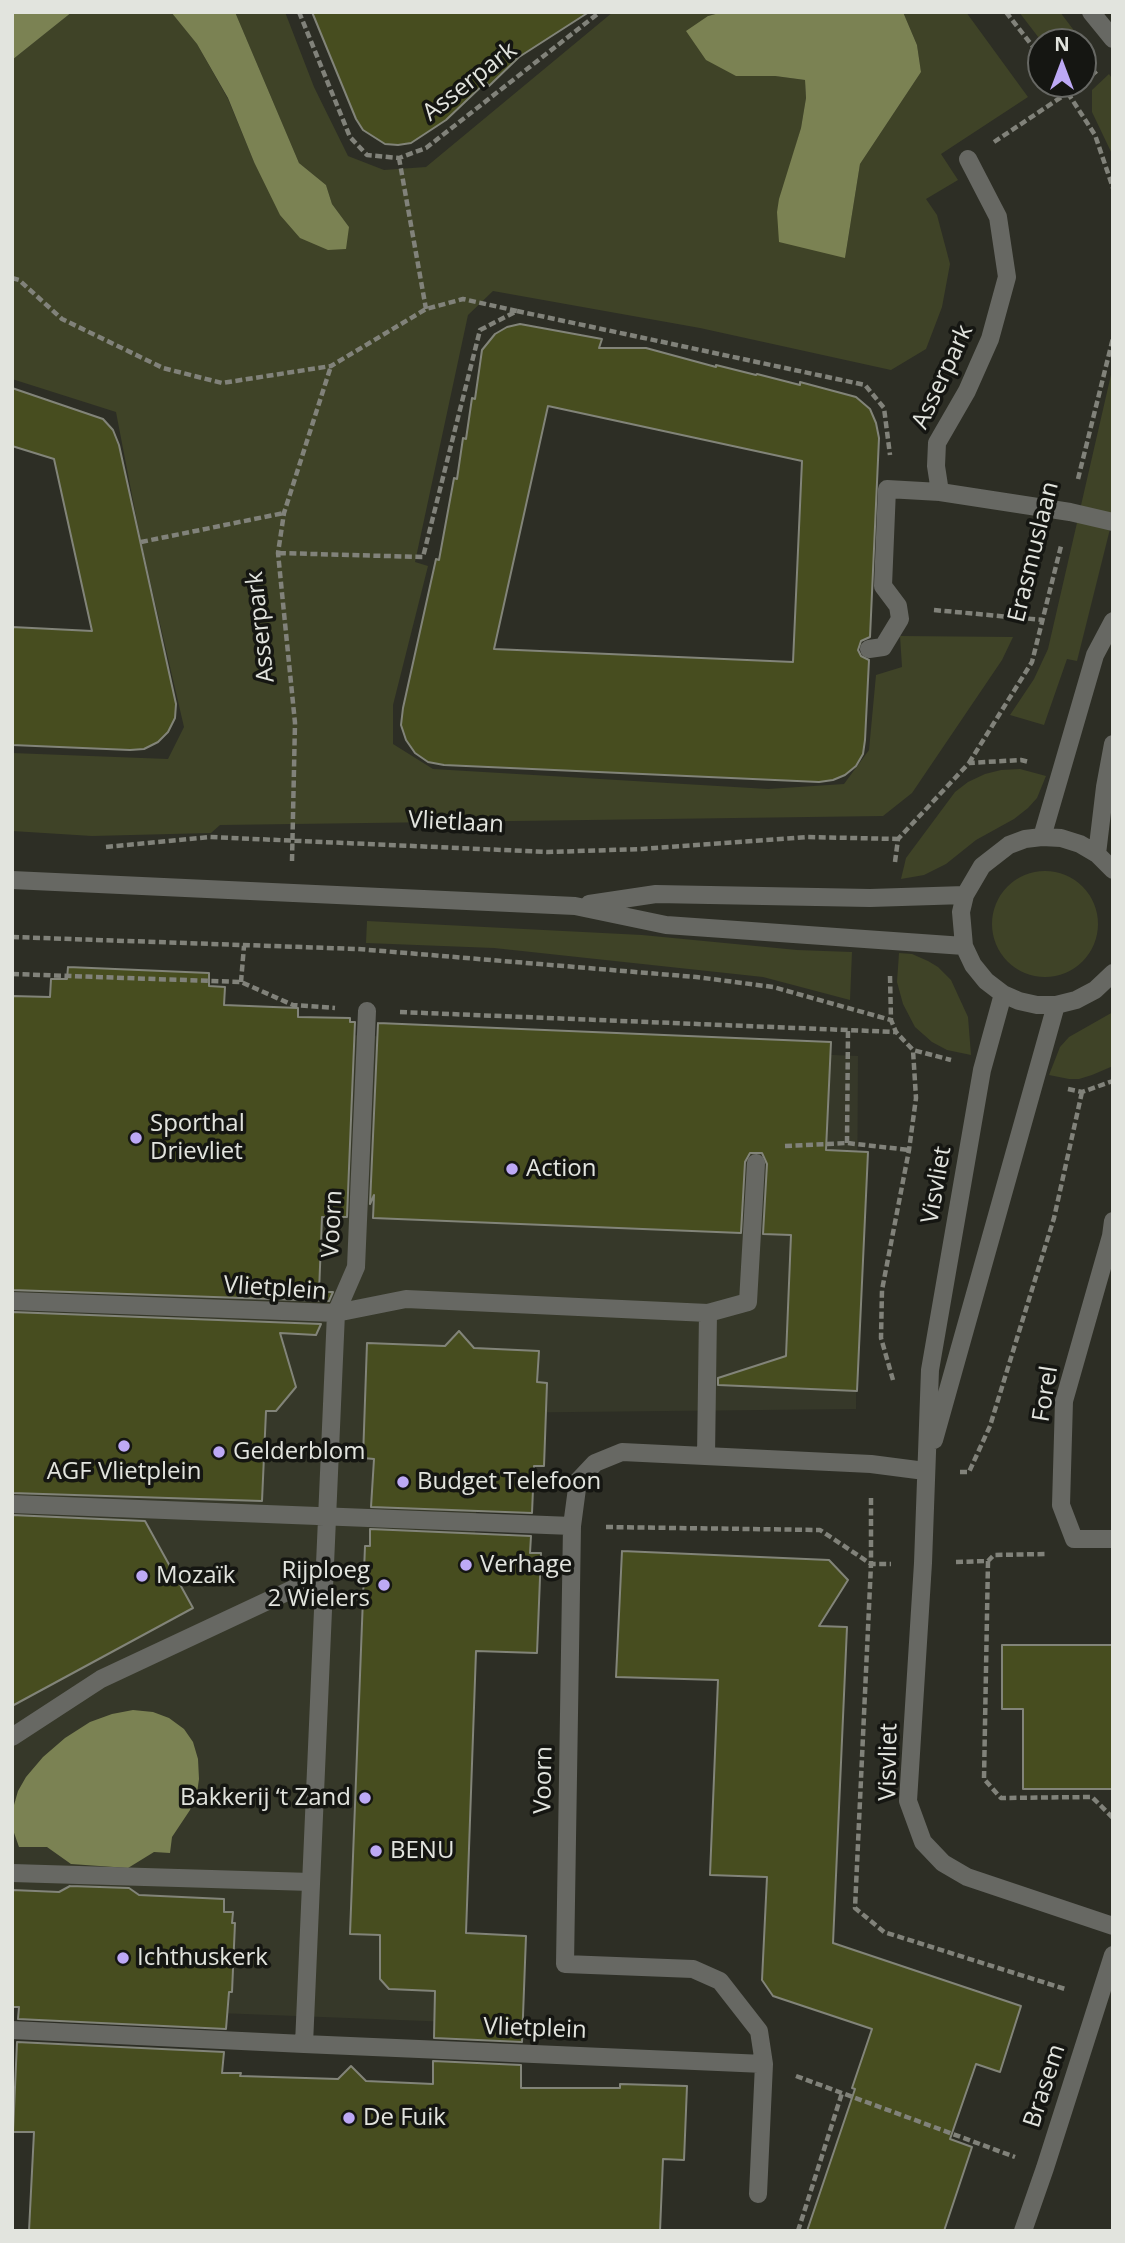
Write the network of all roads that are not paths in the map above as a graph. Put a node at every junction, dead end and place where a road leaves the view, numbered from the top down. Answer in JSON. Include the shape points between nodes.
{"nodes":[{"id":1,"x":1091,"y":12,"type":"edge"},
{"id":2,"x":1113,"y":39,"type":"edge"},
{"id":3,"x":968,"y":159,"type":"road end"},
{"id":4,"x":940,"y":492,"type":"junction"},
{"id":5,"x":1113,"y":522,"type":"edge"},
{"id":6,"x":1113,"y":621,"type":"edge"},
{"id":7,"x":869,"y":649,"type":"dead end"},
{"id":8,"x":1113,"y":744,"type":"edge"},
{"id":9,"x":1042,"y":837,"type":"junction"},
{"id":10,"x":1097,"y":854,"type":"junction"},
{"id":11,"x":1113,"y":870,"type":"edge"},
{"id":12,"x":12,"y":880,"type":"edge"},
{"id":13,"x":965,"y":895,"type":"junction"},
{"id":14,"x":575,"y":906,"type":"junction"},
{"id":15,"x":964,"y":946,"type":"junction"},
{"id":16,"x":1112,"y":975,"type":"edge"},
{"id":17,"x":1003,"y":994,"type":"junction"},
{"id":18,"x":1056,"y":1005,"type":"junction"},
{"id":19,"x":367,"y":1011,"type":"road end"},
{"id":20,"x":756,"y":1163,"type":"road end"},
{"id":21,"x":1113,"y":1221,"type":"edge"},
{"id":22,"x":12,"y":1301,"type":"edge"},
{"id":23,"x":336,"y":1313,"type":"junction"},
{"id":24,"x":708,"y":1313,"type":"junction"},
{"id":25,"x":706,"y":1456,"type":"junction"},
{"id":26,"x":925,"y":1471,"type":"junction"},
{"id":27,"x":12,"y":1504,"type":"edge"},
{"id":28,"x":328,"y":1517,"type":"junction"},
{"id":29,"x":572,"y":1526,"type":"junction"},
{"id":30,"x":1113,"y":1539,"type":"edge"},
{"id":31,"x":325,"y":1574,"type":"junction"},
{"id":32,"x":12,"y":1737,"type":"edge"},
{"id":33,"x":12,"y":1872,"type":"edge"},
{"id":34,"x":311,"y":1882,"type":"junction"},
{"id":35,"x":1113,"y":1926,"type":"edge"},
{"id":36,"x":1113,"y":1955,"type":"edge"},
{"id":37,"x":12,"y":2031,"type":"edge"},
{"id":38,"x":304,"y":2044,"type":"junction"},
{"id":39,"x":764,"y":2064,"type":"junction"},
{"id":40,"x":758,"y":2194,"type":"dead end"},
{"id":41,"x":1023,"y":2231,"type":"edge"}],
"edges":[{"from":1,"to":2,"type":"street"},
{"from":3,"to":4,"type":"street","name":"Asserpark","via":[[998,217],[1007,277],[990,339],[937,443]]},
{"from":4,"to":5,"type":"street"},
{"from":4,"to":7,"type":"street","via":[[887,489],[883,586],[898,606],[900,619],[883,647]]},
{"from":6,"to":9,"type":"street","via":[[1095,655]]},
{"from":8,"to":10,"type":"street"},
{"from":9,"to":10,"type":"street","via":[[1061,838]]},
{"from":9,"to":13,"type":"street","via":[[994,854]]},
{"from":10,"to":11,"type":"street"},
{"from":12,"to":14,"type":"street"},
{"from":13,"to":14,"type":"street","via":[[656,894]]},
{"from":13,"to":15,"type":"street","via":[[961,912]]},
{"from":14,"to":15,"type":"street","via":[[666,925]]},
{"from":15,"to":17,"type":"street","via":[[973,965]]},
{"from":16,"to":18,"type":"street","via":[[1095,990]]},
{"from":17,"to":18,"type":"street","via":[[1037,1005]]},
{"from":17,"to":26,"type":"street","name":"Visvliet","via":[[982,1070],[938,1317],[930,1370]]},
{"from":18,"to":26,"type":"street","name":"Visvliet"},
{"from":19,"to":23,"type":"street","name":"Voorn","via":[[356,1267]]},
{"from":20,"to":24,"type":"street","via":[[748,1302]]},
{"from":21,"to":30,"type":"street","name":"Forel","via":[[1064,1401],[1061,1505],[1074,1539]]},
{"from":22,"to":23,"type":"street","name":"Vlietplein"},
{"from":23,"to":24,"type":"street","via":[[405,1299]]},
{"from":23,"to":28,"type":"street","name":"Vlietplein"},
{"from":24,"to":25,"type":"street"},
{"from":25,"to":26,"type":"street","name":"Voorn"},
{"from":25,"to":29,"type":"street","name":"Voorn","via":[[622,1452],[595,1464],[578,1481]]},
{"from":26,"to":35,"type":"street","name":"Visvliet","via":[[908,1801],[923,1842],[943,1863],[967,1877]]},
{"from":27,"to":28,"type":"street"},
{"from":28,"to":29,"type":"street"},
{"from":28,"to":31,"type":"street","name":"Vlietplein"},
{"from":29,"to":39,"type":"street","name":"Voorn","via":[[565,1964],[693,1969],[720,1980],[759,2031]]},
{"from":31,"to":32,"type":"street","via":[[101,1679]]},
{"from":31,"to":34,"type":"street","name":"Vlietplein"},
{"from":33,"to":34,"type":"street"},
{"from":34,"to":38,"type":"street","name":"Vlietplein"},
{"from":36,"to":41,"type":"street","name":"Brasem"},
{"from":37,"to":38,"type":"street","name":"Vlietplein"},
{"from":38,"to":39,"type":"street","name":"Vlietplein"},
{"from":39,"to":40,"type":"street","name":"Voorn"}]}
